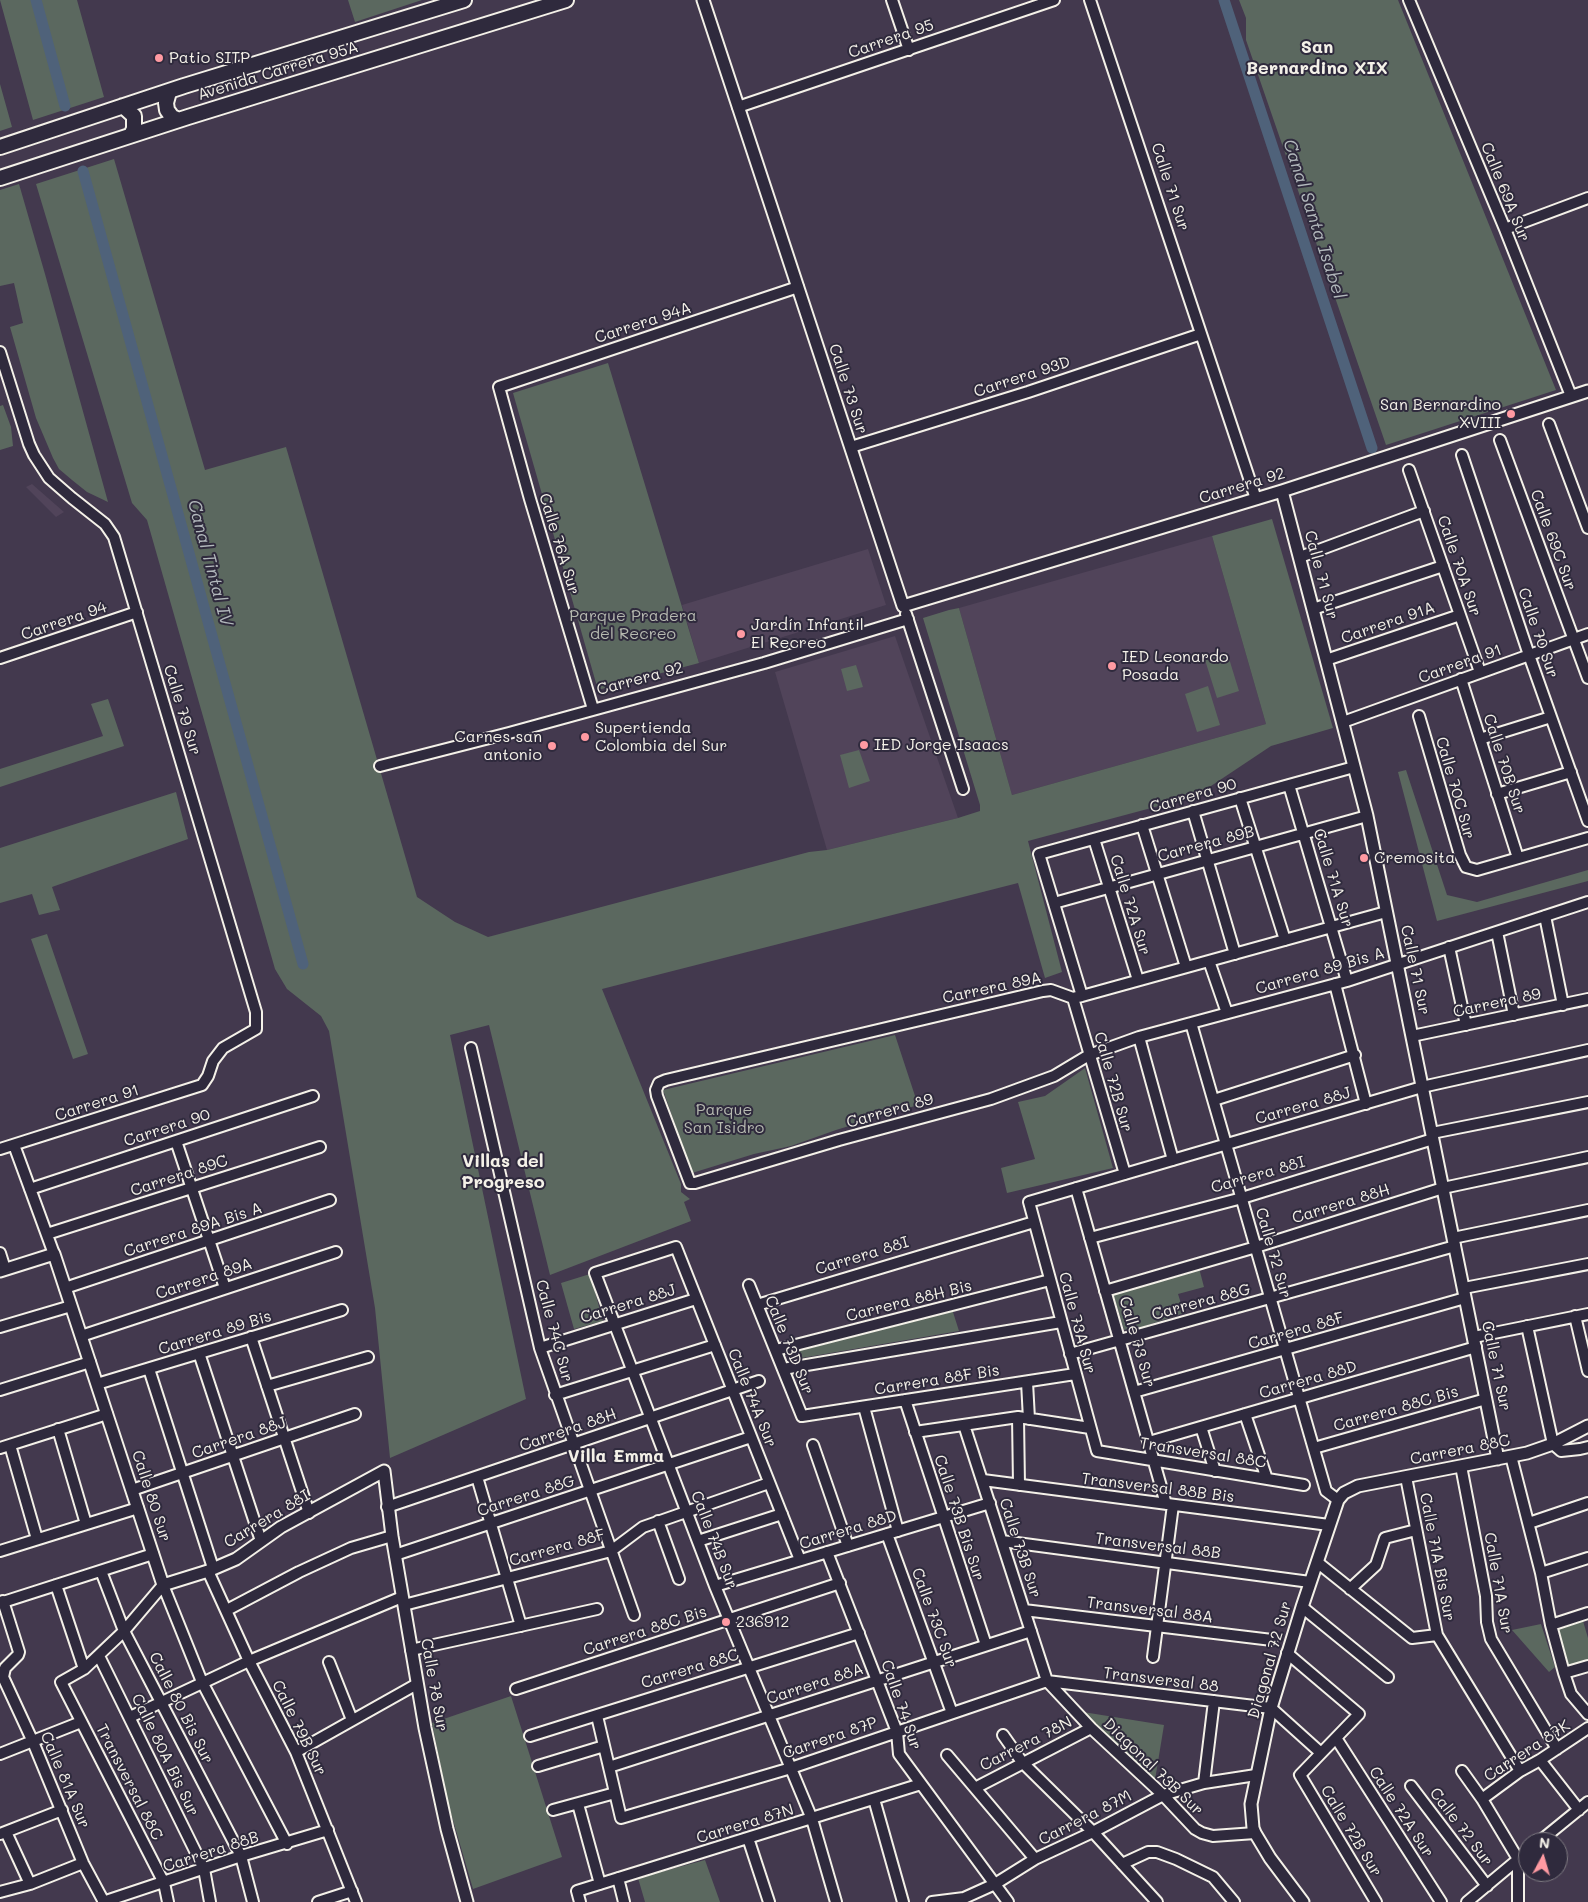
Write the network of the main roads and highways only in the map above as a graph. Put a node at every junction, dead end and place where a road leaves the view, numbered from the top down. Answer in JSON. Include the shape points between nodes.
{"nodes":[{"id":1,"x":464,"y":0,"type":"edge"},
{"id":2,"x":566,"y":0,"type":"edge"},
{"id":3,"x":169,"y":92,"type":"junction"},
{"id":4,"x":123,"y":106,"type":"junction"},
{"id":5,"x":179,"y":120,"type":"junction"},
{"id":6,"x":131,"y":135,"type":"junction"},
{"id":7,"x":0,"y":147,"type":"edge"},
{"id":8,"x":0,"y":178,"type":"edge"}],
"edges":[{"from":1,"to":3,"type":"main road","name":"Avenida Carrera 95A"},
{"from":2,"to":5,"type":"main road","name":"Avenida Carrera 95A"},
{"from":3,"to":4,"type":"main road","name":"Avenida Carrera 95A"},
{"from":3,"to":5,"type":"main road","via":[[167,110]]},
{"from":4,"to":6,"type":"main road","via":[[134,116]]},
{"from":4,"to":7,"type":"main road","name":"Avenida Carrera 95A"},
{"from":5,"to":6,"type":"main road","name":"Avenida Carrera 95A"},
{"from":6,"to":8,"type":"main road","name":"Avenida Carrera 95A"}]}
